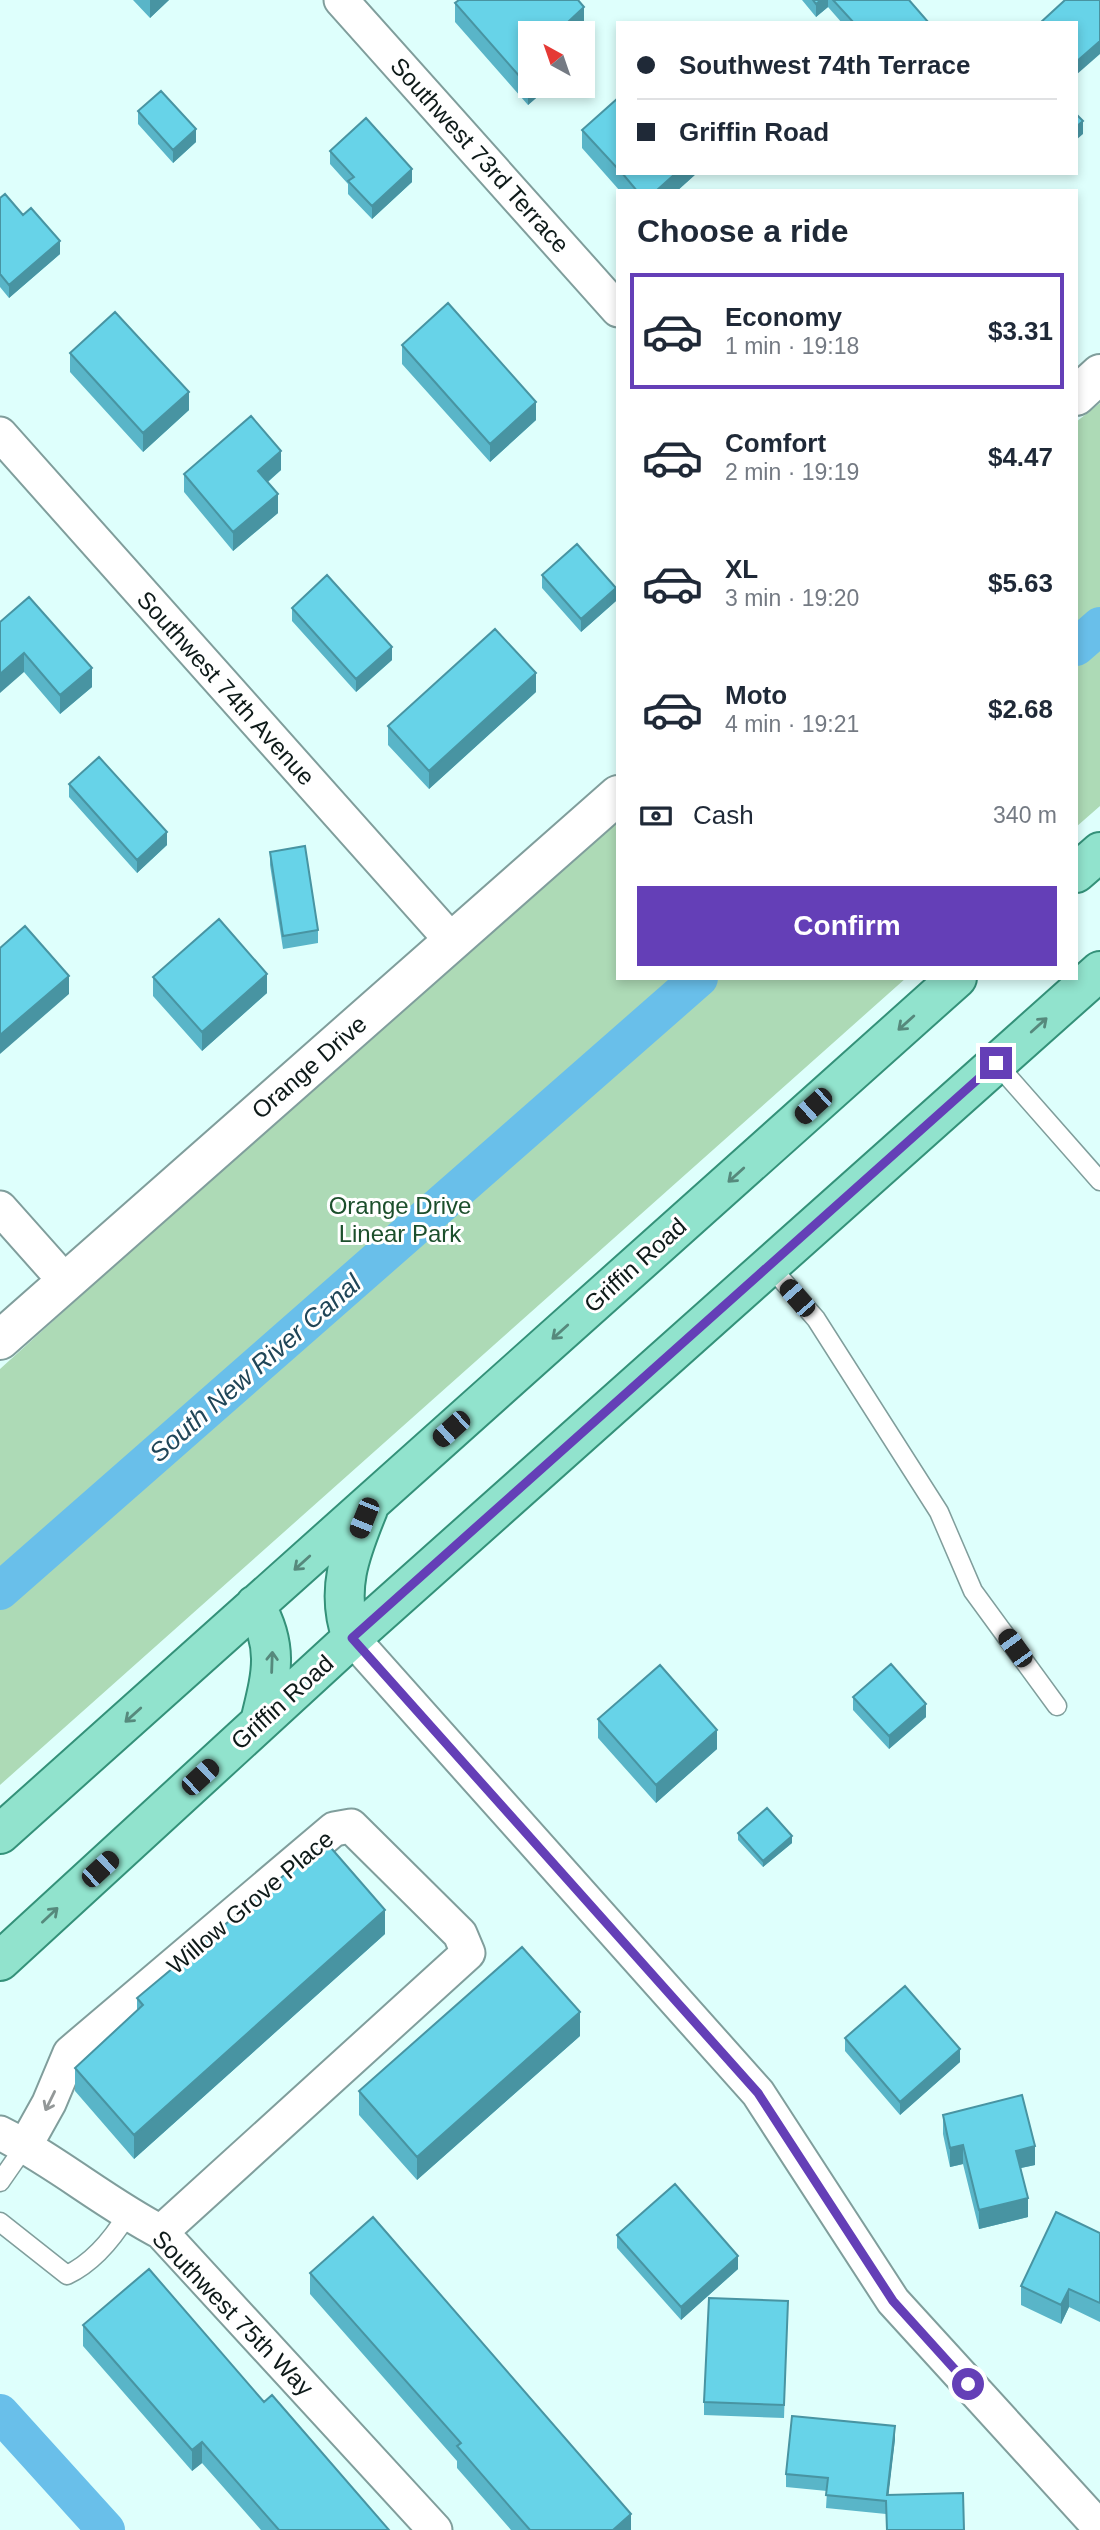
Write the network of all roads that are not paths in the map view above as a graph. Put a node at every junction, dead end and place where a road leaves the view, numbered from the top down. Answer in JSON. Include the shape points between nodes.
{"nodes":[{"id":1,"x":341,"y":0,"type":"edge"},
{"id":2,"x":616,"y":308,"type":"edge"},
{"id":3,"x":1100,"y":374,"type":"edge"},
{"id":4,"x":1078,"y":394,"type":"edge"},
{"id":5,"x":0,"y":434,"type":"edge"},
{"id":6,"x":616,"y":797,"type":"edge"},
{"id":7,"x":1100,"y":852,"type":"edge"},
{"id":8,"x":1078,"y":871,"type":"edge"},
{"id":9,"x":452,"y":941,"type":"junction"},
{"id":10,"x":1100,"y":971,"type":"edge"},
{"id":11,"x":955,"y":980,"type":"edge"},
{"id":12,"x":996,"y":1063,"type":"junction"},
{"id":13,"x":1098,"y":1176,"type":"edge"},
{"id":14,"x":0,"y":1208,"type":"edge"},
{"id":15,"x":769,"y":1265,"type":"junction"},
{"id":16,"x":65,"y":1281,"type":"junction"},
{"id":17,"x":0,"y":1339,"type":"edge"},
{"id":18,"x":371,"y":1501,"type":"junction"},
{"id":19,"x":255,"y":1605,"type":"junction"},
{"id":20,"x":352,"y":1638,"type":"junction"},
{"id":21,"x":1057,"y":1706,"type":"dead end"},
{"id":22,"x":260,"y":1722,"type":"junction"},
{"id":23,"x":0,"y":1834,"type":"edge"},
{"id":24,"x":0,"y":1961,"type":"edge"},
{"id":25,"x":12,"y":2139,"type":"edge"},
{"id":26,"x":0,"y":2182,"type":"edge"},
{"id":27,"x":127,"y":2215,"type":"junction"},
{"id":28,"x":0,"y":2222,"type":"edge"},
{"id":29,"x":161,"y":2232,"type":"junction"},
{"id":30,"x":1100,"y":2528,"type":"edge"},
{"id":31,"x":435,"y":2530,"type":"edge"}],
"edges":[{"from":1,"to":2,"type":"street","name":"Southwest 73rd Terrace"},
{"from":3,"to":4,"type":"street"},
{"from":5,"to":9,"type":"street","name":"Southwest 74th Avenue"},
{"from":6,"to":9,"type":"street","name":"Orange Drive"},
{"from":7,"to":8,"type":"main road"},
{"from":9,"to":16,"type":"street","name":"Orange Drive"},
{"from":12,"to":10,"type":"main road","name":"Griffin Road","one_way":true},
{"from":11,"to":18,"type":"main road","name":"Griffin Road","one_way":true},
{"from":12,"to":13,"type":"lane"},
{"from":12,"to":15,"type":"main road","name":"Griffin Road"},
{"from":14,"to":16,"type":"street"},
{"from":15,"to":20,"type":"main road","name":"Griffin Road"},
{"from":15,"to":21,"type":"lane","via":[[816,1319],[939,1512],[973,1591]]},
{"from":16,"to":17,"type":"street","name":"Orange Drive"},
{"from":18,"to":19,"type":"main road","name":"Griffin Road","one_way":true},
{"from":18,"to":20,"type":"main road","via":[[350,1553],[343,1588],[344,1616]]},
{"from":22,"to":19,"type":"main road","one_way":true,"via":[[272,1673],[272,1649]]},
{"from":19,"to":23,"type":"main road","name":"Griffin Road","one_way":true},
{"from":20,"to":22,"type":"main road","name":"Griffin Road"},
{"from":20,"to":30,"type":"street","via":[[758,2093],[893,2301]]},
{"from":24,"to":22,"type":"main road","name":"Griffin Road","one_way":true},
{"from":25,"to":26,"type":"lane"},
{"from":25,"to":27,"type":"street","name":"Southwest 75th Way"},
{"from":29,"to":25,"type":"street","name":"Willow Grove Place","one_way":true,"via":[[468,1953],[460,1934],[351,1826],[334,1829],[70,2053],[49,2103]]},
{"from":27,"to":28,"type":"lane","via":[[114,2236],[79,2270],[67,2275]]},
{"from":27,"to":29,"type":"street","name":"Southwest 75th Way"},
{"from":29,"to":31,"type":"street","name":"Southwest 75th Way"}]}
